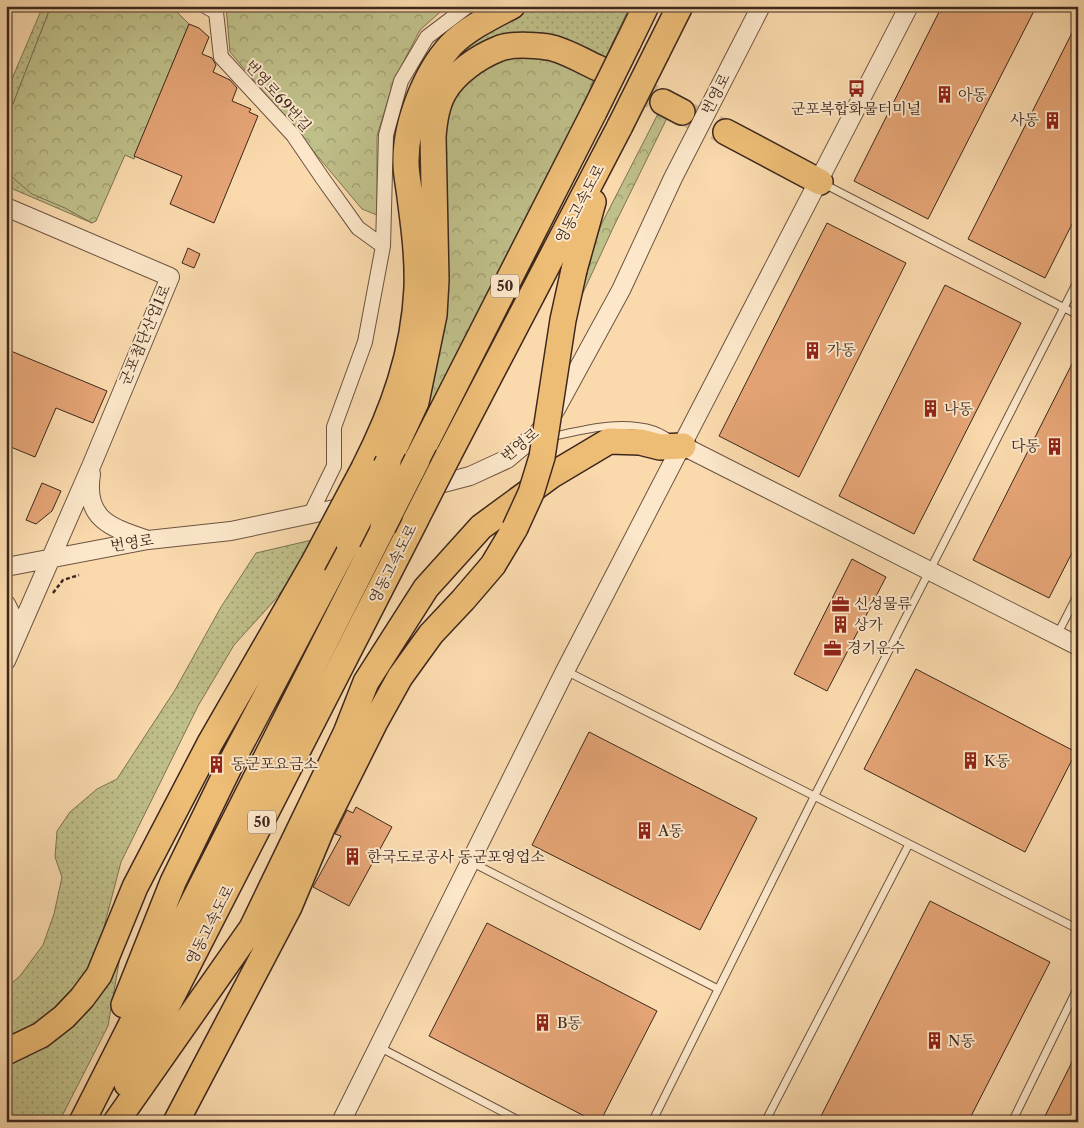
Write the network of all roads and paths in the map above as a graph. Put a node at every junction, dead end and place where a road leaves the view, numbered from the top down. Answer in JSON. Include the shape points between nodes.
{"nodes":[{"id":1,"x":205,"y":6,"type":"edge"},
{"id":2,"x":468,"y":6,"type":"edge"},
{"id":3,"x":512,"y":6,"type":"edge"},
{"id":4,"x":646,"y":6,"type":"edge"},
{"id":5,"x":680,"y":6,"type":"edge"},
{"id":6,"x":761,"y":6,"type":"edge"},
{"id":7,"x":909,"y":6,"type":"edge"},
{"id":8,"x":598,"y":68,"type":"tunnel mouth"},
{"id":9,"x":726,"y":132,"type":"tunnel mouth"},
{"id":10,"x":616,"y":136,"type":"junction"},
{"id":11,"x":820,"y":182,"type":"junction"},
{"id":12,"x":6,"y":206,"type":"edge"},
{"id":13,"x":383,"y":246,"type":"junction"},
{"id":14,"x":1078,"y":280,"type":"edge"},
{"id":15,"x":1063,"y":308,"type":"junction"},
{"id":16,"x":1078,"y":315,"type":"edge"},
{"id":17,"x":538,"y":433,"type":"junction"},
{"id":18,"x":683,"y":446,"type":"junction"},
{"id":19,"x":92,"y":464,"type":"junction"},
{"id":20,"x":310,"y":515,"type":"junction"},
{"id":21,"x":148,"y":540,"type":"junction"},
{"id":22,"x":51,"y":557,"type":"junction"},
{"id":23,"x":6,"y":567,"type":"edge"},
{"id":24,"x":929,"y":570,"type":"junction"},
{"id":25,"x":79,"y":575,"type":"dead end"},
{"id":26,"x":52,"y":594,"type":"dead end"},
{"id":27,"x":1078,"y":594,"type":"edge"},
{"id":28,"x":6,"y":604,"type":"edge"},
{"id":29,"x":18,"y":635,"type":"junction"},
{"id":30,"x":1057,"y":635,"type":"junction"},
{"id":31,"x":1078,"y":646,"type":"edge"},
{"id":32,"x":6,"y":661,"type":"edge"},
{"id":33,"x":565,"y":671,"type":"junction"},
{"id":34,"x":814,"y":796,"type":"junction"},
{"id":35,"x":909,"y":844,"type":"junction"},
{"id":36,"x":470,"y":862,"type":"junction"},
{"id":37,"x":1078,"y":929,"type":"edge"},
{"id":38,"x":1078,"y":987,"type":"edge"},
{"id":39,"x":718,"y":989,"type":"junction"},
{"id":40,"x":379,"y":1046,"type":"junction"},
{"id":41,"x":6,"y":1052,"type":"edge"},
{"id":42,"x":78,"y":1122,"type":"edge"},
{"id":43,"x":82,"y":1122,"type":"edge"},
{"id":44,"x":108,"y":1122,"type":"edge"},
{"id":45,"x":116,"y":1122,"type":"edge"},
{"id":46,"x":176,"y":1122,"type":"edge"},
{"id":47,"x":341,"y":1122,"type":"edge"},
{"id":48,"x":522,"y":1122,"type":"edge"},
{"id":49,"x":652,"y":1122,"type":"edge"},
{"id":50,"x":765,"y":1122,"type":"edge"},
{"id":51,"x":1012,"y":1122,"type":"edge"}],
"edges":[{"from":1,"to":13,"type":"street","name":"번영로69번길","via":[[216,12],[221,57],[293,135],[358,228]]},
{"from":2,"to":13,"type":"street","via":[[427,37],[401,81],[386,135]]},
{"from":3,"to":41,"type":"highway","bridge":true,"via":[[478,24],[452,45],[434,68],[413,117],[406,163],[416,250],[415,319],[408,357],[381,434],[313,564],[205,752],[135,887],[99,975],[64,1017],[41,1035]]},
{"from":4,"to":43,"type":"highway","name":"영동고속도로","number":"50","bridge":true},
{"from":5,"to":10,"type":"highway","name":"영동고속도로","number":"50","bridge":true},
{"from":6,"to":17,"type":"street","name":"번영로","via":[[673,178],[621,290],[556,409]]},
{"from":7,"to":11,"type":"street"},
{"from":8,"to":42,"type":"highway","bridge":true,"via":[[550,48],[527,45],[499,49],[472,63],[444,92],[432,137],[434,314],[416,402],[173,882]]},
{"from":9,"to":11,"type":"highway"},
{"from":10,"to":44,"type":"highway","name":"영동고속도로","number":"50","bridge":true,"via":[[448,456]]},
{"from":10,"to":46,"type":"highway","bridge":true,"via":[[574,270],[542,457],[515,528],[493,565],[431,634],[400,677],[322,828],[289,908]]},
{"from":11,"to":15,"type":"lane"},
{"from":11,"to":18,"type":"street"},
{"from":12,"to":19,"type":"street","name":"군포첨단산업1로","via":[[170,277]]},
{"from":13,"to":20,"type":"street","via":[[365,342],[334,427],[334,466]]},
{"from":14,"to":15,"type":"lane"},
{"from":15,"to":16,"type":"lane"},
{"from":15,"to":24,"type":"lane"},
{"from":17,"to":18,"type":"lane","via":[[555,436],[618,425],[632,426],[655,430]]},
{"from":17,"to":20,"type":"street","name":"번영로","via":[[507,459],[470,476]]},
{"from":18,"to":24,"type":"street"},
{"from":18,"to":33,"type":"street"},
{"from":18,"to":45,"type":"highway","via":[[660,447],[640,442],[609,441],[552,475],[481,526],[426,588],[366,682],[346,733],[252,928]]},
{"from":19,"to":21,"type":"street","via":[[90,495],[98,515],[117,530]]},
{"from":19,"to":22,"type":"street","name":"군포첨단산업1로"},
{"from":20,"to":21,"type":"street","name":"번영로","via":[[231,531]]},
{"from":21,"to":22,"type":"street","name":"번영로"},
{"from":22,"to":23,"type":"street","name":"번영로"},
{"from":22,"to":29,"type":"street","name":"군포첨단산업1로"},
{"from":24,"to":30,"type":"street"},
{"from":24,"to":34,"type":"lane"},
{"from":25,"to":26,"type":"path","via":[[63,580]]},
{"from":27,"to":30,"type":"lane"},
{"from":28,"to":29,"type":"street"},
{"from":29,"to":32,"type":"street","name":"군포첨단산업1로"},
{"from":30,"to":31,"type":"street"},
{"from":33,"to":34,"type":"lane"},
{"from":33,"to":36,"type":"street"},
{"from":34,"to":35,"type":"lane"},
{"from":34,"to":39,"type":"lane"},
{"from":35,"to":37,"type":"lane"},
{"from":35,"to":50,"type":"lane"},
{"from":36,"to":39,"type":"lane"},
{"from":36,"to":40,"type":"street"},
{"from":38,"to":51,"type":"lane"},
{"from":39,"to":49,"type":"lane"},
{"from":40,"to":47,"type":"street"},
{"from":40,"to":48,"type":"lane"}]}
